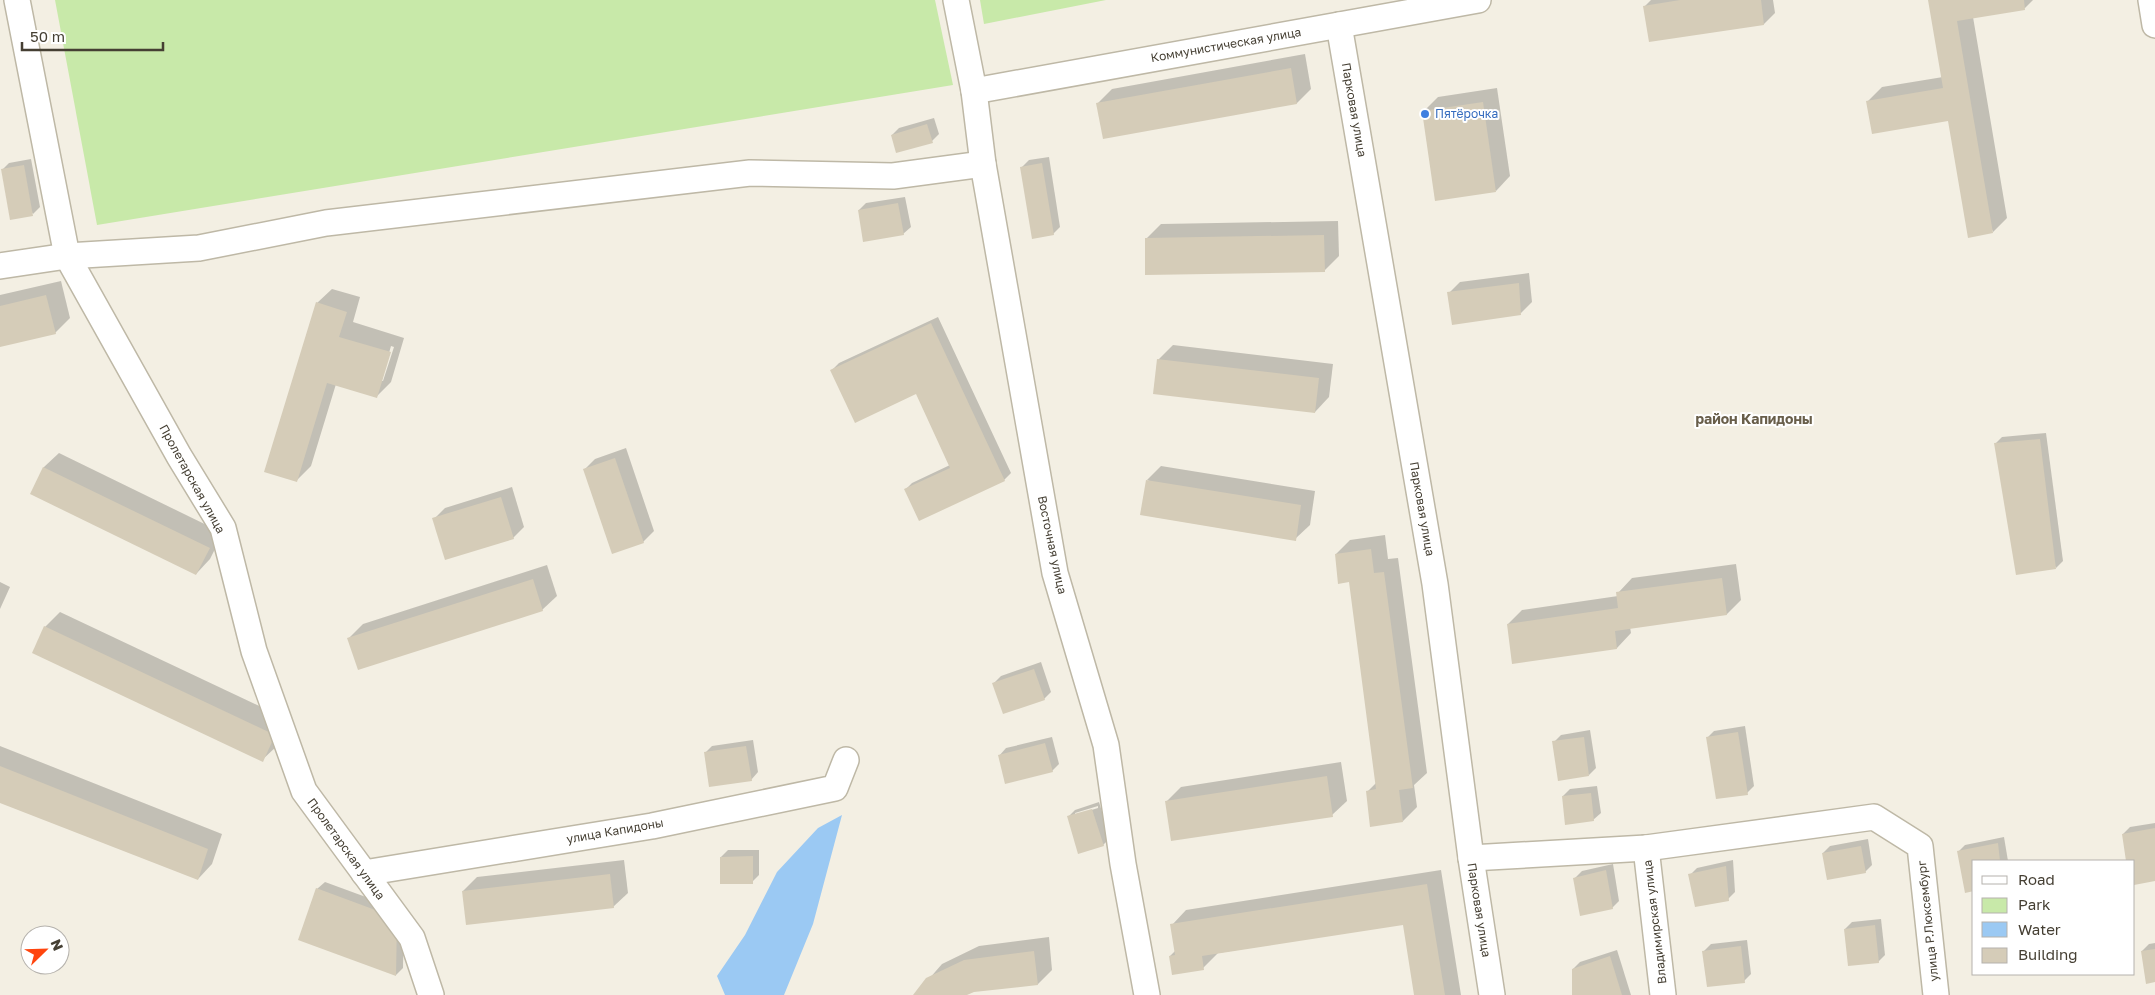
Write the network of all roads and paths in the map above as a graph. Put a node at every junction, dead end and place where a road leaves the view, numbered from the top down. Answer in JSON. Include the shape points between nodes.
{"nodes":[{"id":1,"x":18,"y":0,"type":"edge"},
{"id":2,"x":956,"y":0,"type":"edge"},
{"id":3,"x":1478,"y":0,"type":"edge"},
{"id":4,"x":2151,"y":0,"type":"edge"},
{"id":5,"x":1339,"y":25,"type":"junction"},
{"id":6,"x":2155,"y":25,"type":"edge"},
{"id":7,"x":974,"y":91,"type":"junction"},
{"id":8,"x":983,"y":164,"type":"junction"},
{"id":9,"x":67,"y":256,"type":"junction"},
{"id":10,"x":0,"y":266,"type":"edge"},
{"id":11,"x":846,"y":760,"type":"dead end"},
{"id":12,"x":1646,"y":848,"type":"junction"},
{"id":13,"x":1471,"y":858,"type":"junction"},
{"id":14,"x":364,"y":873,"type":"junction"},
{"id":15,"x":432,"y":995,"type":"edge"},
{"id":16,"x":1147,"y":995,"type":"edge"},
{"id":17,"x":1492,"y":995,"type":"edge"},
{"id":18,"x":1663,"y":995,"type":"edge"},
{"id":19,"x":1936,"y":995,"type":"edge"}],
"edges":[{"from":1,"to":9,"type":"street","name":"Пролетарская улица"},
{"from":2,"to":7,"type":"street","name":"Восточная улица"},
{"from":3,"to":5,"type":"street","name":"Коммунистическая улица"},
{"from":4,"to":6,"type":"street"},
{"from":5,"to":7,"type":"street","name":"Коммунистическая улица"},
{"from":5,"to":13,"type":"street","name":"Парковая улица","via":[[1435,584]]},
{"from":7,"to":8,"type":"street","name":"Восточная улица"},
{"from":8,"to":9,"type":"street","via":[[893,176],[750,173],[326,223],[199,248]]},
{"from":8,"to":16,"type":"street","name":"Восточная улица","via":[[1055,573],[1106,746]]},
{"from":9,"to":10,"type":"street"},
{"from":9,"to":14,"type":"street","name":"Пролетарская улица","via":[[223,528],[254,650],[304,790]]},
{"from":11,"to":14,"type":"street","name":"улица Капидоны","via":[[835,788],[652,826]]},
{"from":12,"to":13,"type":"street"},
{"from":12,"to":18,"type":"street","name":"Владимирская улица"},
{"from":12,"to":19,"type":"street","name":"улица Р.Люксембург","via":[[1874,817],[1920,846]]},
{"from":13,"to":17,"type":"street","name":"Парковая улица"},
{"from":14,"to":15,"type":"street","name":"Пролетарская улица","via":[[412,938]]}]}
